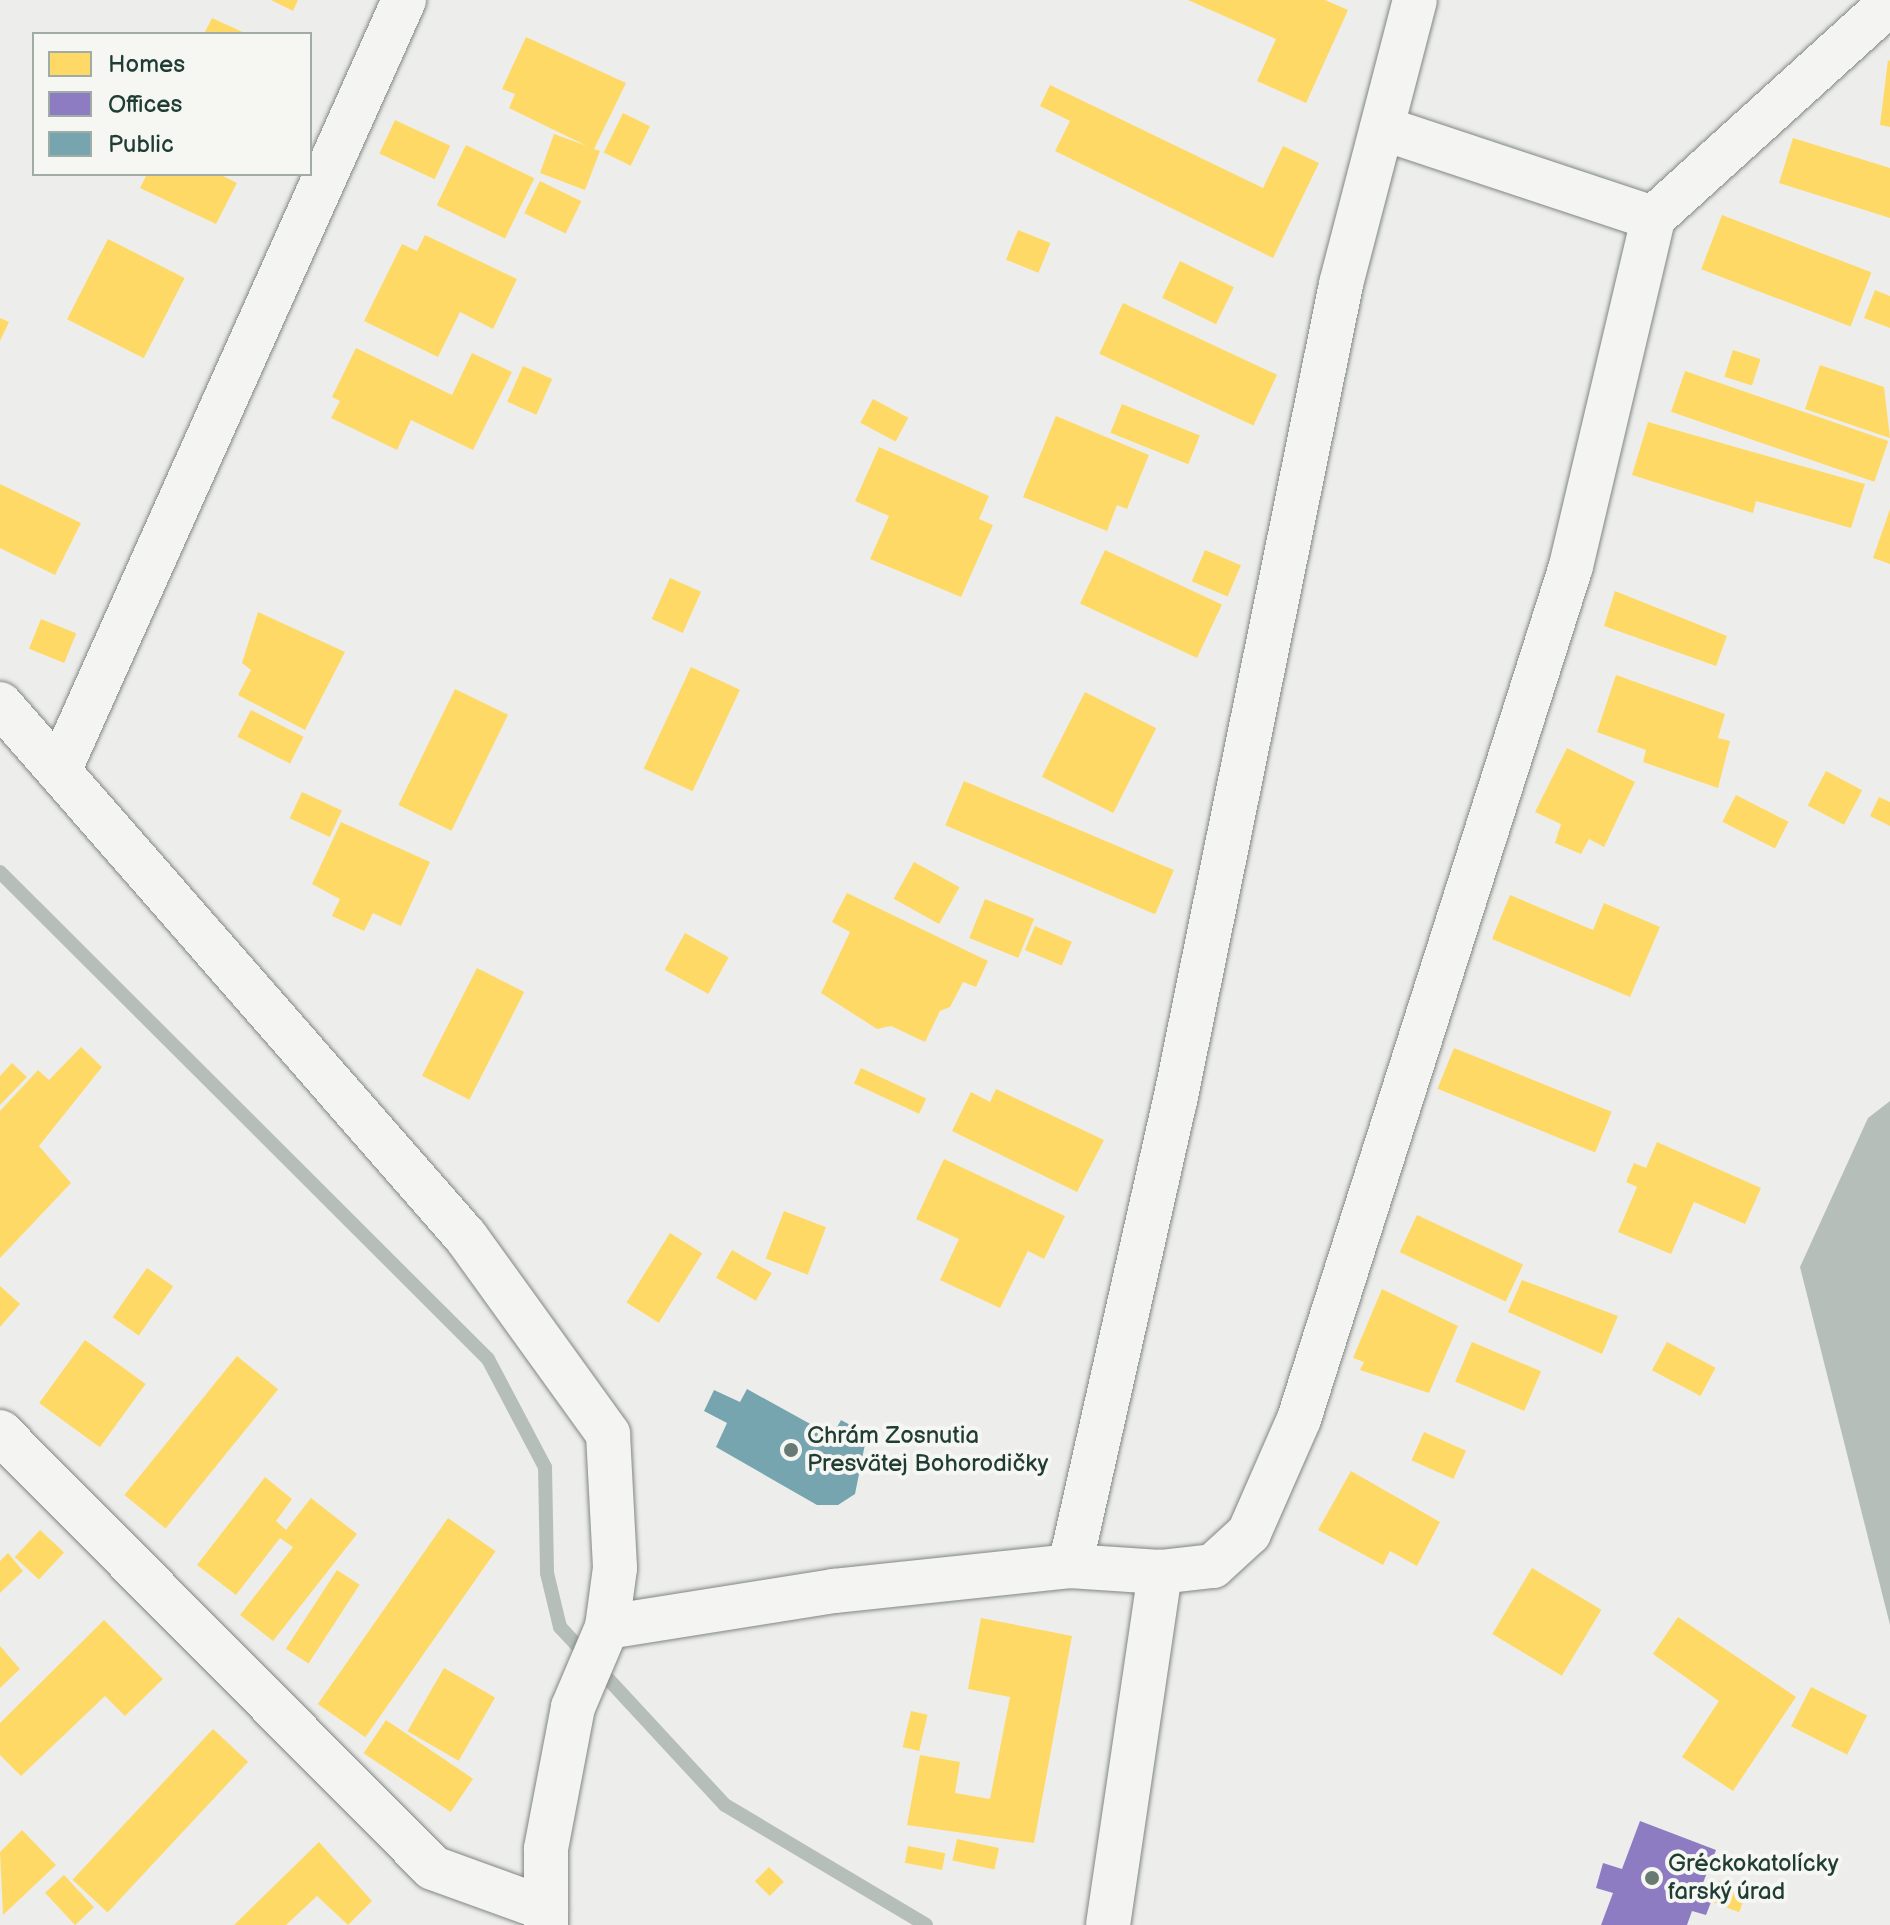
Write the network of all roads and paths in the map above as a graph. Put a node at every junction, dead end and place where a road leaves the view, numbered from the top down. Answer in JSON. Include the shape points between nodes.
{"nodes":[{"id":1,"x":404,"y":0,"type":"edge"},
{"id":2,"x":1415,"y":0,"type":"edge"},
{"id":3,"x":1888,"y":11,"type":"edge"},
{"id":4,"x":1382,"y":128,"type":"junction"},
{"id":5,"x":1653,"y":218,"type":"junction"},
{"id":6,"x":0,"y":704,"type":"edge"},
{"id":7,"x":59,"y":771,"type":"junction"},
{"id":8,"x":0,"y":1432,"type":"edge"},
{"id":9,"x":1070,"y":1566,"type":"junction"},
{"id":10,"x":1160,"y":1572,"type":"junction"},
{"id":11,"x":607,"y":1627,"type":"junction"},
{"id":12,"x":546,"y":1917,"type":"edge"},
{"id":13,"x":1108,"y":1925,"type":"edge"}],
"edges":[{"from":1,"to":7,"type":"street"},
{"from":2,"to":4,"type":"street"},
{"from":3,"to":5,"type":"street"},
{"from":4,"to":5,"type":"street"},
{"from":4,"to":9,"type":"street","via":[[1341,284],[1175,1101]]},
{"from":5,"to":10,"type":"street","via":[[1571,566],[1299,1419],[1249,1533],[1213,1566]]},
{"from":6,"to":7,"type":"street"},
{"from":7,"to":11,"type":"street","via":[[466,1237],[608,1434],[615,1568]]},
{"from":8,"to":12,"type":"street","via":[[433,1868]]},
{"from":9,"to":10,"type":"street"},
{"from":9,"to":11,"type":"street","via":[[834,1591]]},
{"from":10,"to":13,"type":"street"},
{"from":11,"to":12,"type":"street","via":[[573,1707],[546,1849]]}]}
